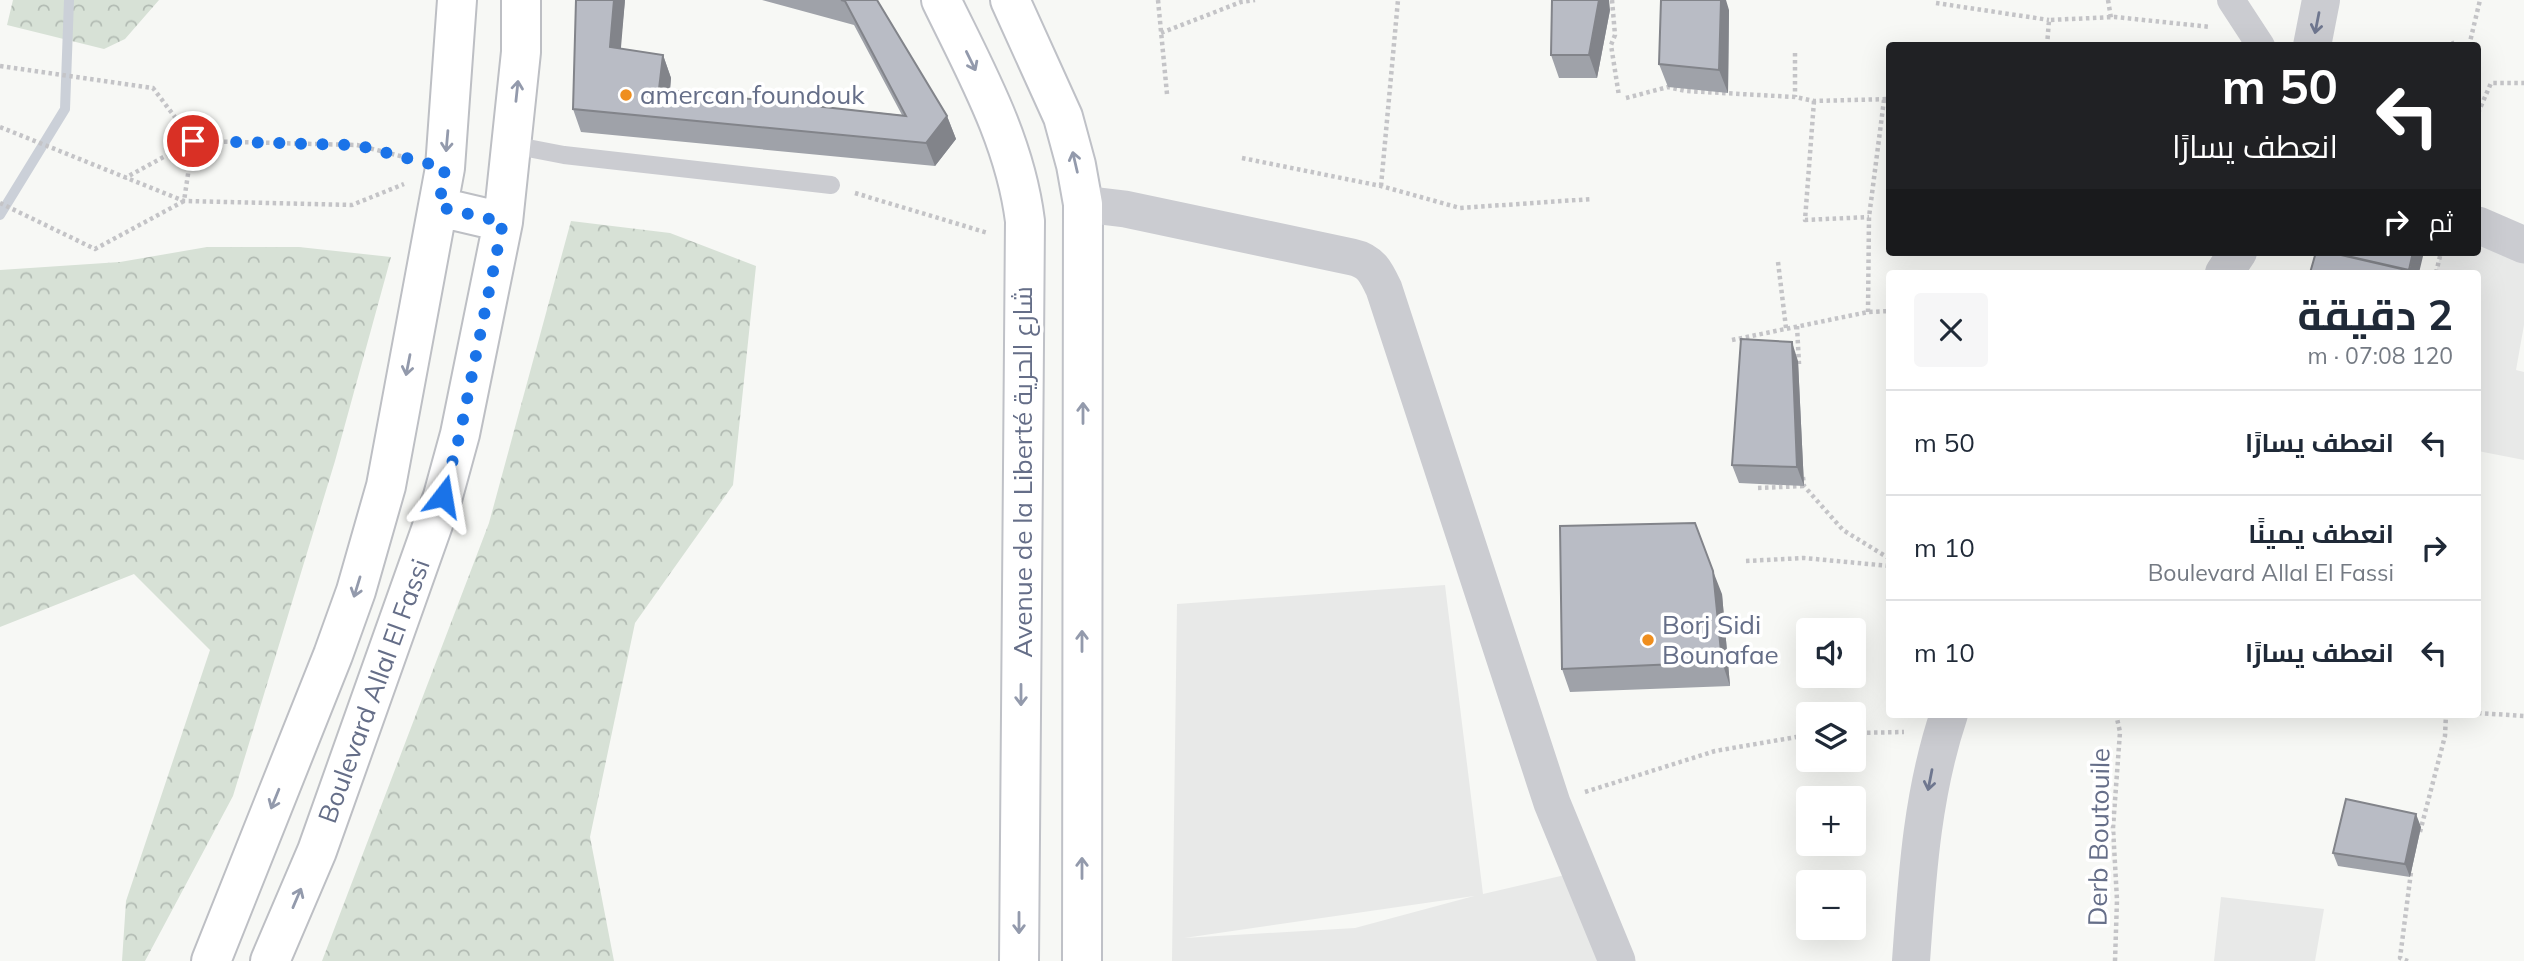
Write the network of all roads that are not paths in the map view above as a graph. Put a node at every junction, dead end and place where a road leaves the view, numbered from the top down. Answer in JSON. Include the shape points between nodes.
{"nodes":[{"id":1,"x":457,"y":0,"type":"edge"},
{"id":2,"x":522,"y":0,"type":"edge"},
{"id":3,"x":941,"y":0,"type":"edge"},
{"id":4,"x":1010,"y":0,"type":"edge"},
{"id":5,"x":2321,"y":0,"type":"edge"},
{"id":6,"x":2235,"y":8,"type":"edge"},
{"id":7,"x":2257,"y":42,"type":"edge"},
{"id":8,"x":2313,"y":42,"type":"edge"},
{"id":9,"x":512,"y":145,"type":"junction"},
{"id":10,"x":831,"y":185,"type":"road end"},
{"id":11,"x":1083,"y":204,"type":"junction"},
{"id":12,"x":439,"y":207,"type":"junction"},
{"id":13,"x":503,"y":222,"type":"junction"},
{"id":14,"x":2481,"y":226,"type":"edge"},
{"id":15,"x":2524,"y":245,"type":"edge"},
{"id":16,"x":1946,"y":722,"type":"edge"},
{"id":17,"x":211,"y":961,"type":"edge"},
{"id":18,"x":271,"y":961,"type":"edge"},
{"id":19,"x":1019,"y":961,"type":"edge"},
{"id":20,"x":1082,"y":961,"type":"edge"},
{"id":21,"x":1617,"y":961,"type":"edge"},
{"id":22,"x":1911,"y":961,"type":"edge"}],
"edges":[{"from":1,"to":12,"type":"main road","name":"Boulevard Allal El Fassi","one_way":true},
{"from":9,"to":2,"type":"main road","name":"Boulevard Allal El Fassi","one_way":true},
{"from":3,"to":19,"type":"main road","name":"Avenue de la Liberté شارع الحرية","one_way":true,"via":[[1002,127],[1017,173],[1025,221]]},
{"from":11,"to":4,"type":"main road","one_way":true,"via":[[1063,117]]},
{"from":5,"to":8,"type":"street","one_way":true},
{"from":6,"to":7,"type":"street"},
{"from":9,"to":10,"type":"lane"},
{"from":9,"to":13,"type":"main road","name":"Boulevard Allal El Fassi"},
{"from":20,"to":11,"type":"main road","one_way":true},
{"from":11,"to":21,"type":"street","via":[[1352,257],[1364,260],[1374,270],[1552,803]]},
{"from":12,"to":13,"type":"main road"},
{"from":12,"to":17,"type":"main road","name":"Boulevard Allal El Fassi","one_way":true,"via":[[386,486],[356,591]]},
{"from":18,"to":13,"type":"main road","name":"Boulevard Allal El Fassi","one_way":true,"via":[[317,852],[443,496]]},
{"from":14,"to":15,"type":"street"},
{"from":16,"to":22,"type":"street","one_way":true,"via":[[1927,796]]}]}
